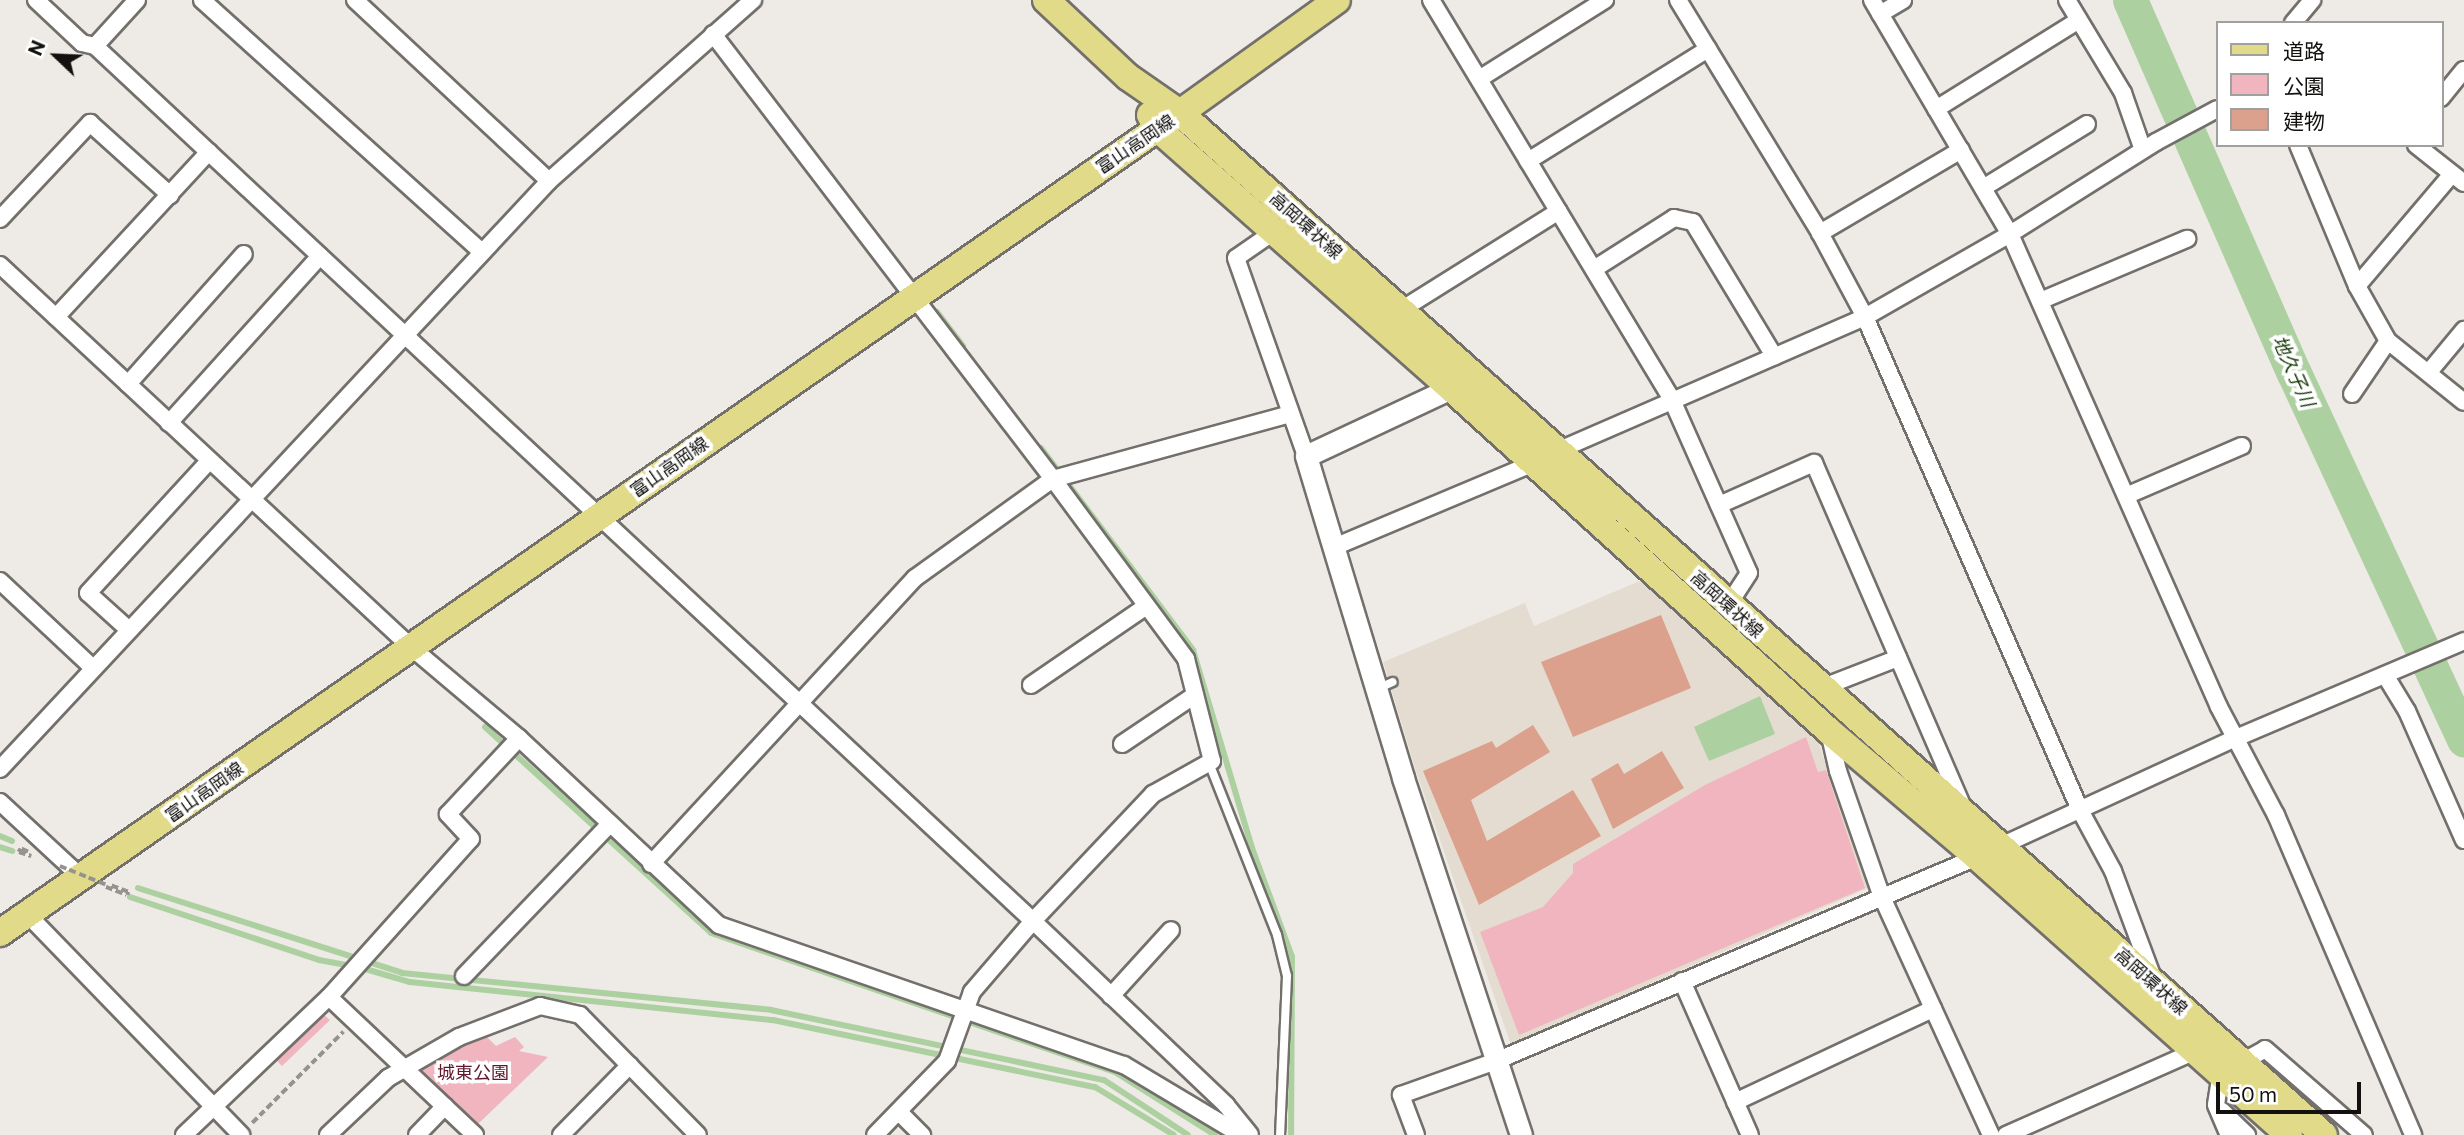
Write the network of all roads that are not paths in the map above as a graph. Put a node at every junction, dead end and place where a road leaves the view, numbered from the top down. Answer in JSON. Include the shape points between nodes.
{"nodes":[{"id":1,"x":36,"y":0,"type":"edge"},
{"id":2,"x":137,"y":0,"type":"edge"},
{"id":3,"x":202,"y":0,"type":"edge"},
{"id":4,"x":355,"y":0,"type":"edge"},
{"id":5,"x":752,"y":0,"type":"edge"},
{"id":6,"x":1046,"y":0,"type":"edge"},
{"id":7,"x":1337,"y":0,"type":"edge"},
{"id":8,"x":1432,"y":0,"type":"edge"},
{"id":9,"x":1605,"y":0,"type":"edge"},
{"id":10,"x":1678,"y":0,"type":"edge"},
{"id":11,"x":1872,"y":0,"type":"edge"},
{"id":12,"x":1903,"y":0,"type":"edge"},
{"id":13,"x":2067,"y":0,"type":"edge"},
{"id":14,"x":2312,"y":0,"type":"edge"},
{"id":15,"x":1880,"y":15,"type":"junction"},
{"id":16,"x":2079,"y":20,"type":"junction"},
{"id":17,"x":2295,"y":21,"type":"edge"},
{"id":18,"x":713,"y":34,"type":"junction"},
{"id":19,"x":95,"y":46,"type":"junction"},
{"id":20,"x":1708,"y":50,"type":"junction"},
{"id":21,"x":2464,"y":70,"type":"edge"},
{"id":22,"x":1128,"y":77,"type":"junction"},
{"id":23,"x":1479,"y":79,"type":"junction"},
{"id":24,"x":2443,"y":96,"type":"edge"},
{"id":25,"x":1936,"y":109,"type":"junction"},
{"id":26,"x":2216,"y":110,"type":"edge"},
{"id":27,"x":1180,"y":114,"type":"junction"},
{"id":28,"x":2087,"y":124,"type":"dead end"},
{"id":29,"x":1158,"y":128,"type":"junction"},
{"id":30,"x":2149,"y":146,"type":"junction"},
{"id":31,"x":2299,"y":147,"type":"edge"},
{"id":32,"x":2419,"y":147,"type":"edge"},
{"id":33,"x":1961,"y":150,"type":"junction"},
{"id":34,"x":209,"y":152,"type":"junction"},
{"id":35,"x":1528,"y":161,"type":"junction"},
{"id":36,"x":2458,"y":178,"type":"edge"},
{"id":37,"x":549,"y":181,"type":"junction"},
{"id":38,"x":1983,"y":188,"type":"junction"},
{"id":39,"x":170,"y":195,"type":"junction"},
{"id":40,"x":1559,"y":212,"type":"junction"},
{"id":41,"x":0,"y":219,"type":"edge"},
{"id":42,"x":1275,"y":231,"type":"junction"},
{"id":43,"x":1821,"y":233,"type":"junction"},
{"id":44,"x":2010,"y":234,"type":"junction"},
{"id":45,"x":2187,"y":239,"type":"dead end"},
{"id":46,"x":482,"y":252,"type":"junction"},
{"id":47,"x":244,"y":254,"type":"dead end"},
{"id":48,"x":320,"y":256,"type":"junction"},
{"id":49,"x":0,"y":265,"type":"edge"},
{"id":50,"x":1594,"y":270,"type":"junction"},
{"id":51,"x":2357,"y":286,"type":"junction"},
{"id":52,"x":913,"y":297,"type":"junction"},
{"id":53,"x":2040,"y":301,"type":"junction"},
{"id":54,"x":1401,"y":310,"type":"junction"},
{"id":55,"x":56,"y":317,"type":"junction"},
{"id":56,"x":1866,"y":317,"type":"junction"},
{"id":57,"x":2464,"y":330,"type":"edge"},
{"id":58,"x":407,"y":337,"type":"junction"},
{"id":59,"x":2388,"y":341,"type":"junction"},
{"id":60,"x":1774,"y":356,"type":"junction"},
{"id":61,"x":2429,"y":372,"type":"junction"},
{"id":62,"x":1458,"y":378,"type":"junction"},
{"id":63,"x":128,"y":384,"type":"junction"},
{"id":64,"x":2352,"y":394,"type":"dead end"},
{"id":65,"x":1672,"y":400,"type":"junction"},
{"id":66,"x":2464,"y":402,"type":"edge"},
{"id":67,"x":1290,"y":414,"type":"junction"},
{"id":68,"x":169,"y":423,"type":"junction"},
{"id":69,"x":2242,"y":446,"type":"dead end"},
{"id":70,"x":1306,"y":456,"type":"junction"},
{"id":71,"x":1546,"y":457,"type":"junction"},
{"id":72,"x":209,"y":460,"type":"junction"},
{"id":73,"x":1059,"y":476,"type":"junction"},
{"id":74,"x":2128,"y":495,"type":"junction"},
{"id":75,"x":253,"y":500,"type":"junction"},
{"id":76,"x":1719,"y":505,"type":"junction"},
{"id":77,"x":598,"y":517,"type":"junction"},
{"id":78,"x":1334,"y":547,"type":"junction"},
{"id":79,"x":0,"y":581,"type":"edge"},
{"id":80,"x":1728,"y":606,"type":"junction"},
{"id":81,"x":1146,"y":607,"type":"junction"},
{"id":82,"x":129,"y":630,"type":"junction"},
{"id":83,"x":2462,"y":642,"type":"edge"},
{"id":84,"x":412,"y":648,"type":"junction"},
{"id":85,"x":1898,"y":658,"type":"junction"},
{"id":86,"x":93,"y":668,"type":"junction"},
{"id":87,"x":2390,"y":673,"type":"junction"},
{"id":88,"x":1031,"y":685,"type":"dead end"},
{"id":89,"x":1821,"y":688,"type":"junction"},
{"id":90,"x":1195,"y":695,"type":"junction"},
{"id":91,"x":797,"y":704,"type":"junction"},
{"id":92,"x":1829,"y":731,"type":"junction"},
{"id":93,"x":2236,"y":738,"type":"junction"},
{"id":94,"x":513,"y":744,"type":"junction"},
{"id":95,"x":1122,"y":744,"type":"dead end"},
{"id":96,"x":1209,"y":763,"type":"junction"},
{"id":97,"x":0,"y":769,"type":"edge"},
{"id":98,"x":0,"y":802,"type":"edge"},
{"id":99,"x":2081,"y":812,"type":"junction"},
{"id":100,"x":1967,"y":817,"type":"junction"},
{"id":101,"x":610,"y":824,"type":"junction"},
{"id":102,"x":2464,"y":841,"type":"edge"},
{"id":103,"x":1989,"y":852,"type":"junction"},
{"id":104,"x":651,"y":863,"type":"junction"},
{"id":105,"x":80,"y":876,"type":"junction"},
{"id":106,"x":1882,"y":897,"type":"junction"},
{"id":107,"x":26,"y":914,"type":"junction"},
{"id":108,"x":1032,"y":921,"type":"junction"},
{"id":109,"x":1171,"y":930,"type":"dead end"},
{"id":110,"x":0,"y":933,"type":"edge"},
{"id":111,"x":464,"y":976,"type":"dead end"},
{"id":112,"x":1682,"y":981,"type":"junction"},
{"id":113,"x":2155,"y":984,"type":"junction"},
{"id":114,"x":1111,"y":996,"type":"junction"},
{"id":115,"x":329,"y":997,"type":"junction"},
{"id":116,"x":1933,"y":1009,"type":"junction"},
{"id":117,"x":961,"y":1015,"type":"junction"},
{"id":118,"x":2196,"y":1051,"type":"junction"},
{"id":119,"x":1496,"y":1061,"type":"junction"},
{"id":120,"x":630,"y":1065,"type":"junction"},
{"id":121,"x":405,"y":1068,"type":"junction"},
{"id":122,"x":2240,"y":1075,"type":"junction"},
{"id":123,"x":1735,"y":1102,"type":"junction"},
{"id":124,"x":2216,"y":1105,"type":"junction"},
{"id":125,"x":214,"y":1106,"type":"junction"},
{"id":126,"x":445,"y":1106,"type":"junction"},
{"id":127,"x":899,"y":1112,"type":"junction"},
{"id":128,"x":184,"y":1135,"type":"edge"},
{"id":129,"x":241,"y":1135,"type":"edge"},
{"id":130,"x":328,"y":1135,"type":"edge"},
{"id":131,"x":417,"y":1135,"type":"edge"},
{"id":132,"x":475,"y":1135,"type":"edge"},
{"id":133,"x":561,"y":1135,"type":"edge"},
{"id":134,"x":698,"y":1135,"type":"edge"},
{"id":135,"x":875,"y":1135,"type":"edge"},
{"id":136,"x":922,"y":1135,"type":"edge"},
{"id":137,"x":1241,"y":1135,"type":"edge"},
{"id":138,"x":1250,"y":1135,"type":"edge"},
{"id":139,"x":1280,"y":1135,"type":"edge"},
{"id":140,"x":1416,"y":1135,"type":"edge"},
{"id":141,"x":1521,"y":1135,"type":"edge"},
{"id":142,"x":1750,"y":1135,"type":"edge"},
{"id":143,"x":1991,"y":1135,"type":"edge"},
{"id":144,"x":2006,"y":1135,"type":"edge"},
{"id":145,"x":2229,"y":1135,"type":"edge"},
{"id":146,"x":2247,"y":1135,"type":"edge"},
{"id":147,"x":2290,"y":1135,"type":"edge"},
{"id":148,"x":2324,"y":1135,"type":"edge"},
{"id":149,"x":2364,"y":1135,"type":"edge"},
{"id":150,"x":2413,"y":1135,"type":"edge"}],
"edges":[{"from":1,"to":19,"type":"street","via":[[82,43]]},
{"from":2,"to":19,"type":"street"},
{"from":3,"to":46,"type":"street"},
{"from":4,"to":37,"type":"street"},
{"from":5,"to":18,"type":"street"},
{"from":6,"to":22,"type":"main road","name":"高岡環状線"},
{"from":7,"to":27,"type":"main road","name":"富山高岡線"},
{"from":8,"to":23,"type":"street"},
{"from":9,"to":23,"type":"street"},
{"from":10,"to":20,"type":"street"},
{"from":11,"to":15,"type":"street"},
{"from":12,"to":15,"type":"street"},
{"from":13,"to":16,"type":"street"},
{"from":14,"to":17,"type":"street"},
{"from":15,"to":25,"type":"street"},
{"from":16,"to":25,"type":"street"},
{"from":16,"to":30,"type":"street"},
{"from":18,"to":37,"type":"street"},
{"from":18,"to":52,"type":"street"},
{"from":19,"to":34,"type":"street"},
{"from":20,"to":35,"type":"street"},
{"from":20,"to":43,"type":"street"},
{"from":21,"to":24,"type":"street"},
{"from":22,"to":27,"type":"main road","name":"高岡環状線"},
{"from":22,"to":29,"type":"main road","name":"高岡環状線"},
{"from":23,"to":35,"type":"street"},
{"from":25,"to":33,"type":"street"},
{"from":26,"to":30,"type":"street"},
{"from":27,"to":29,"type":"main road","name":"富山高岡線"},
{"from":27,"to":54,"type":"main road","name":"高岡環状線"},
{"from":28,"to":38,"type":"street"},
{"from":29,"to":42,"type":"main road","name":"高岡環状線"},
{"from":29,"to":52,"type":"main road","name":"富山高岡線"},
{"from":30,"to":44,"type":"street"},
{"from":31,"to":51,"type":"street"},
{"from":32,"to":36,"type":"street"},
{"from":33,"to":38,"type":"street"},
{"from":33,"to":43,"type":"street"},
{"from":34,"to":39,"type":"street"},
{"from":34,"to":48,"type":"street"},
{"from":35,"to":40,"type":"street"},
{"from":36,"to":51,"type":"street"},
{"from":37,"to":46,"type":"street"},
{"from":38,"to":44,"type":"street"},
{"from":39,"to":41,"type":"street","via":[[90,123]]},
{"from":39,"to":55,"type":"street"},
{"from":40,"to":50,"type":"street"},
{"from":40,"to":54,"type":"street"},
{"from":42,"to":62,"type":"main road","name":"高岡環状線"},
{"from":42,"to":67,"type":"street","via":[[1236,258]]},
{"from":43,"to":56,"type":"street"},
{"from":44,"to":53,"type":"street"},
{"from":44,"to":56,"type":"street"},
{"from":45,"to":53,"type":"street"},
{"from":46,"to":58,"type":"street"},
{"from":47,"to":63,"type":"street"},
{"from":48,"to":58,"type":"street"},
{"from":48,"to":68,"type":"street"},
{"from":49,"to":55,"type":"street"},
{"from":50,"to":60,"type":"street","via":[[1674,218],[1693,222]]},
{"from":50,"to":65,"type":"street"},
{"from":51,"to":59,"type":"street"},
{"from":52,"to":73,"type":"street"},
{"from":52,"to":77,"type":"main road","name":"富山高岡線"},
{"from":53,"to":74,"type":"street"},
{"from":54,"to":62,"type":"main road","name":"高岡環状線"},
{"from":55,"to":63,"type":"street"},
{"from":56,"to":60,"type":"street"},
{"from":56,"to":99,"type":"street"},
{"from":57,"to":61,"type":"street"},
{"from":58,"to":75,"type":"street"},
{"from":58,"to":77,"type":"street"},
{"from":59,"to":61,"type":"street"},
{"from":59,"to":64,"type":"street"},
{"from":60,"to":65,"type":"street"},
{"from":61,"to":66,"type":"street"},
{"from":62,"to":70,"type":"street"},
{"from":62,"to":71,"type":"main road","name":"高岡環状線"},
{"from":63,"to":68,"type":"street"},
{"from":65,"to":71,"type":"street"},
{"from":65,"to":76,"type":"street"},
{"from":67,"to":70,"type":"street"},
{"from":67,"to":73,"type":"street"},
{"from":68,"to":72,"type":"street"},
{"from":69,"to":74,"type":"street"},
{"from":70,"to":78,"type":"street"},
{"from":71,"to":78,"type":"street"},
{"from":71,"to":80,"type":"main road","name":"高岡環状線"},
{"from":71,"to":92,"type":"main road","name":"高岡環状線"},
{"from":72,"to":75,"type":"street"},
{"from":72,"to":82,"type":"street","via":[[88,593]]},
{"from":73,"to":81,"type":"street"},
{"from":73,"to":91,"type":"street","via":[[915,578]]},
{"from":74,"to":93,"type":"street"},
{"from":75,"to":82,"type":"street"},
{"from":75,"to":84,"type":"street"},
{"from":76,"to":80,"type":"street","via":[[1749,573]]},
{"from":76,"to":85,"type":"street","via":[[1814,463]]},
{"from":77,"to":84,"type":"main road","name":"富山高岡線"},
{"from":77,"to":91,"type":"street"},
{"from":78,"to":119,"type":"street","via":[[1385,685],[1403,778]]},
{"from":79,"to":86,"type":"street"},
{"from":80,"to":89,"type":"main road","name":"高岡環状線"},
{"from":81,"to":88,"type":"street"},
{"from":81,"to":90,"type":"street","via":[[1186,659]]},
{"from":82,"to":86,"type":"street"},
{"from":83,"to":87,"type":"street"},
{"from":84,"to":94,"type":"street"},
{"from":84,"to":105,"type":"main road","name":"富山高岡線"},
{"from":85,"to":89,"type":"street"},
{"from":85,"to":100,"type":"street"},
{"from":86,"to":97,"type":"street"},
{"from":87,"to":93,"type":"street"},
{"from":87,"to":102,"type":"street"},
{"from":89,"to":100,"type":"main road","name":"高岡環状線"},
{"from":90,"to":95,"type":"street"},
{"from":90,"to":96,"type":"street"},
{"from":91,"to":104,"type":"street"},
{"from":91,"to":108,"type":"street"},
{"from":92,"to":103,"type":"main road","name":"高岡環状線"},
{"from":92,"to":106,"type":"street","via":[[1838,771]]},
{"from":93,"to":99,"type":"street"},
{"from":93,"to":150,"type":"street","via":[[2276,815]]},
{"from":94,"to":101,"type":"street"},
{"from":94,"to":115,"type":"street","via":[[448,814],[471,839]]},
{"from":96,"to":108,"type":"street","via":[[1153,794]]},
{"from":96,"to":139,"type":"lane","via":[[1277,935],[1287,976]]},
{"from":98,"to":105,"type":"street"},
{"from":99,"to":103,"type":"street"},
{"from":99,"to":113,"type":"street","via":[[2113,871]]},
{"from":100,"to":103,"type":"main road","name":"高岡環状線"},
{"from":101,"to":104,"type":"street"},
{"from":101,"to":111,"type":"street"},
{"from":103,"to":106,"type":"street"},
{"from":103,"to":113,"type":"main road","name":"高岡環状線"},
{"from":103,"to":118,"type":"main road","name":"高岡環状線"},
{"from":104,"to":117,"type":"street","via":[[719,925]]},
{"from":105,"to":107,"type":"main road","name":"富山高岡線"},
{"from":106,"to":112,"type":"street"},
{"from":106,"to":116,"type":"street"},
{"from":107,"to":110,"type":"main road","name":"富山高岡線"},
{"from":107,"to":125,"type":"street"},
{"from":108,"to":114,"type":"street"},
{"from":108,"to":117,"type":"street","via":[[972,992]]},
{"from":109,"to":114,"type":"street"},
{"from":112,"to":119,"type":"street"},
{"from":112,"to":123,"type":"street"},
{"from":113,"to":122,"type":"main road","name":"高岡環状線"},
{"from":114,"to":138,"type":"street","via":[[1226,1105]]},
{"from":115,"to":121,"type":"street"},
{"from":115,"to":125,"type":"street"},
{"from":116,"to":123,"type":"street"},
{"from":116,"to":143,"type":"street"},
{"from":117,"to":127,"type":"street","via":[[947,1061]]},
{"from":117,"to":137,"type":"street","via":[[1125,1065]]},
{"from":118,"to":122,"type":"main road","name":"高岡環状線"},
{"from":118,"to":144,"type":"street"},
{"from":119,"to":140,"type":"street","via":[[1401,1095]]},
{"from":119,"to":141,"type":"street"},
{"from":120,"to":121,"type":"street","via":[[580,1015],[540,1006],[459,1037]]},
{"from":120,"to":133,"type":"street"},
{"from":120,"to":134,"type":"street"},
{"from":121,"to":126,"type":"street"},
{"from":121,"to":130,"type":"street","via":[[388,1078]]},
{"from":122,"to":124,"type":"street"},
{"from":122,"to":147,"type":"main road","name":"高岡環状線"},
{"from":122,"to":148,"type":"main road","name":"高岡環状線"},
{"from":122,"to":149,"type":"street","via":[[2265,1049]]},
{"from":123,"to":142,"type":"street"},
{"from":124,"to":145,"type":"street"},
{"from":124,"to":146,"type":"street"},
{"from":125,"to":128,"type":"street"},
{"from":125,"to":129,"type":"street"},
{"from":126,"to":131,"type":"street"},
{"from":126,"to":132,"type":"street"},
{"from":127,"to":135,"type":"street"},
{"from":127,"to":136,"type":"street"}]}
